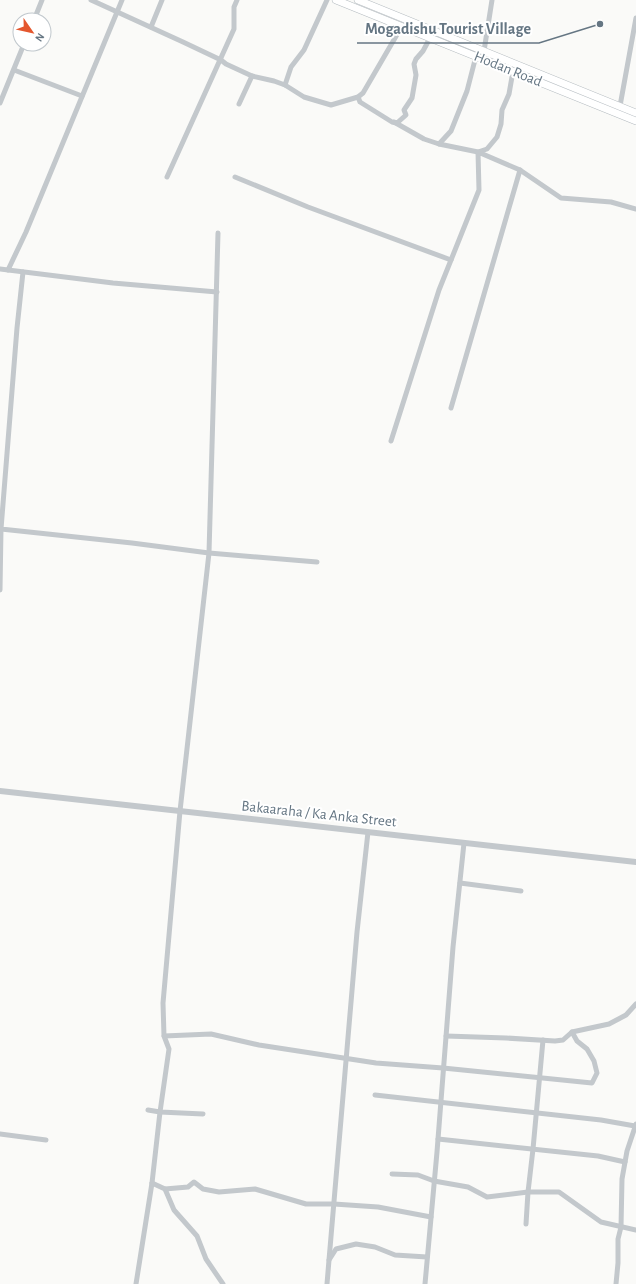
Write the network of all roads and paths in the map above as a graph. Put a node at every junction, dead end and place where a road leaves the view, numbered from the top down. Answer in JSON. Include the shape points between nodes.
{"nodes":[{"id":1,"x":42,"y":0,"type":"edge"},
{"id":2,"x":91,"y":0,"type":"edge"},
{"id":3,"x":122,"y":0,"type":"edge"},
{"id":4,"x":162,"y":0,"type":"edge"},
{"id":5,"x":237,"y":0,"type":"edge"},
{"id":6,"x":327,"y":0,"type":"edge"},
{"id":7,"x":336,"y":0,"type":"edge"},
{"id":8,"x":358,"y":0,"type":"edge"},
{"id":9,"x":492,"y":0,"type":"edge"},
{"id":10,"x":37,"y":12,"type":"edge"},
{"id":11,"x":117,"y":12,"type":"junction"},
{"id":12,"x":636,"y":18,"type":"edge"},
{"id":13,"x":402,"y":26,"type":"junction"},
{"id":14,"x":151,"y":27,"type":"junction"},
{"id":15,"x":430,"y":38,"type":"junction"},
{"id":16,"x":484,"y":51,"type":"junction"},
{"id":17,"x":21,"y":52,"type":"edge"},
{"id":18,"x":476,"y":56,"type":"junction"},
{"id":19,"x":221,"y":60,"type":"junction"},
{"id":20,"x":14,"y":70,"type":"junction"},
{"id":21,"x":513,"y":71,"type":"junction"},
{"id":22,"x":252,"y":76,"type":"junction"},
{"id":23,"x":285,"y":85,"type":"junction"},
{"id":24,"x":82,"y":96,"type":"junction"},
{"id":25,"x":358,"y":96,"type":"junction"},
{"id":26,"x":0,"y":104,"type":"edge"},
{"id":27,"x":239,"y":104,"type":"dead end"},
{"id":28,"x":620,"y":106,"type":"junction"},
{"id":29,"x":636,"y":113,"type":"edge"},
{"id":30,"x":636,"y":121,"type":"edge"},
{"id":31,"x":394,"y":122,"type":"junction"},
{"id":32,"x":439,"y":144,"type":"junction"},
{"id":33,"x":478,"y":152,"type":"junction"},
{"id":34,"x":520,"y":170,"type":"junction"},
{"id":35,"x":167,"y":177,"type":"dead end"},
{"id":36,"x":235,"y":177,"type":"dead end"},
{"id":37,"x":636,"y":210,"type":"edge"},
{"id":38,"x":218,"y":233,"type":"dead end"},
{"id":39,"x":451,"y":260,"type":"junction"},
{"id":40,"x":0,"y":269,"type":"edge"},
{"id":41,"x":8,"y":270,"type":"junction"},
{"id":42,"x":23,"y":272,"type":"junction"},
{"id":43,"x":217,"y":292,"type":"junction"},
{"id":44,"x":451,"y":408,"type":"dead end"},
{"id":45,"x":391,"y":442,"type":"dead end"},
{"id":46,"x":1,"y":529,"type":"edge"},
{"id":47,"x":209,"y":553,"type":"junction"},
{"id":48,"x":317,"y":562,"type":"dead end"},
{"id":49,"x":0,"y":590,"type":"edge"},
{"id":50,"x":0,"y":791,"type":"edge"},
{"id":51,"x":180,"y":811,"type":"junction"},
{"id":52,"x":368,"y":832,"type":"junction"},
{"id":53,"x":464,"y":843,"type":"junction"},
{"id":54,"x":636,"y":862,"type":"edge"},
{"id":55,"x":460,"y":883,"type":"junction"},
{"id":56,"x":521,"y":891,"type":"dead end"},
{"id":57,"x":636,"y":1004,"type":"edge"},
{"id":58,"x":636,"y":1011,"type":"edge"},
{"id":59,"x":626,"y":1015,"type":"junction"},
{"id":60,"x":572,"y":1032,"type":"junction"},
{"id":61,"x":164,"y":1036,"type":"junction"},
{"id":62,"x":446,"y":1036,"type":"junction"},
{"id":63,"x":543,"y":1040,"type":"junction"},
{"id":64,"x":346,"y":1057,"type":"junction"},
{"id":65,"x":443,"y":1068,"type":"junction"},
{"id":66,"x":540,"y":1077,"type":"junction"},
{"id":67,"x":375,"y":1095,"type":"dead end"},
{"id":68,"x":441,"y":1102,"type":"junction"},
{"id":69,"x":148,"y":1110,"type":"dead end"},
{"id":70,"x":160,"y":1112,"type":"junction"},
{"id":71,"x":537,"y":1113,"type":"junction"},
{"id":72,"x":203,"y":1114,"type":"dead end"},
{"id":73,"x":636,"y":1125,"type":"edge"},
{"id":74,"x":0,"y":1134,"type":"edge"},
{"id":75,"x":438,"y":1139,"type":"junction"},
{"id":76,"x":46,"y":1140,"type":"dead end"},
{"id":77,"x":533,"y":1149,"type":"junction"},
{"id":78,"x":625,"y":1162,"type":"junction"},
{"id":79,"x":392,"y":1174,"type":"dead end"},
{"id":80,"x":434,"y":1181,"type":"junction"},
{"id":81,"x":152,"y":1183,"type":"junction"},
{"id":82,"x":165,"y":1189,"type":"junction"},
{"id":83,"x":528,"y":1192,"type":"junction"},
{"id":84,"x":334,"y":1204,"type":"junction"},
{"id":85,"x":431,"y":1217,"type":"junction"},
{"id":86,"x":526,"y":1224,"type":"dead end"},
{"id":87,"x":621,"y":1227,"type":"junction"},
{"id":88,"x":636,"y":1230,"type":"edge"},
{"id":89,"x":427,"y":1257,"type":"junction"},
{"id":90,"x":329,"y":1260,"type":"junction"},
{"id":91,"x":136,"y":1284,"type":"edge"},
{"id":92,"x":223,"y":1284,"type":"edge"},
{"id":93,"x":327,"y":1284,"type":"edge"},
{"id":94,"x":425,"y":1284,"type":"edge"},
{"id":95,"x":616,"y":1284,"type":"edge"}],
"edges":[{"from":1,"to":10,"type":"street"},
{"from":2,"to":11,"type":"street"},
{"from":3,"to":11,"type":"street"},
{"from":4,"to":14,"type":"street"},
{"from":5,"to":19,"type":"street","via":[[234,8],[234,29]]},
{"from":6,"to":23,"type":"street","via":[[304,50],[291,67]]},
{"from":7,"to":13,"type":"main road","name":"Hodan Road"},
{"from":8,"to":16,"type":"main road","name":"Hodan Road"},
{"from":9,"to":16,"type":"street"},
{"from":11,"to":14,"type":"street"},
{"from":11,"to":24,"type":"street"},
{"from":12,"to":28,"type":"street"},
{"from":13,"to":15,"type":"main road","name":"Hodan Road"},
{"from":13,"to":25,"type":"street","via":[[363,93]]},
{"from":14,"to":19,"type":"street"},
{"from":15,"to":18,"type":"main road","name":"Hodan Road"},
{"from":15,"to":31,"type":"street","via":[[414,64],[416,75],[412,98],[404,110],[406,115],[397,123]]},
{"from":16,"to":28,"type":"main road","name":"Hodan Road"},
{"from":17,"to":20,"type":"street"},
{"from":18,"to":21,"type":"main road","name":"Hodan Road"},
{"from":18,"to":32,"type":"street","via":[[467,91],[451,131]]},
{"from":19,"to":22,"type":"street"},
{"from":19,"to":35,"type":"street"},
{"from":20,"to":24,"type":"street"},
{"from":20,"to":26,"type":"street"},
{"from":21,"to":30,"type":"main road","name":"Hodan Road"},
{"from":21,"to":33,"type":"street","via":[[497,137],[487,149]]},
{"from":22,"to":23,"type":"street"},
{"from":22,"to":27,"type":"street"},
{"from":23,"to":25,"type":"street","via":[[304,97],[331,105]]},
{"from":24,"to":41,"type":"street"},
{"from":25,"to":31,"type":"street","via":[[360,102]]},
{"from":28,"to":29,"type":"main road","name":"Hodan Road"},
{"from":31,"to":32,"type":"street","via":[[424,139]]},
{"from":32,"to":33,"type":"street"},
{"from":33,"to":34,"type":"street"},
{"from":33,"to":39,"type":"street","via":[[479,190]]},
{"from":34,"to":37,"type":"street","via":[[561,198],[611,202]]},
{"from":34,"to":44,"type":"street"},
{"from":36,"to":39,"type":"street"},
{"from":38,"to":43,"type":"street"},
{"from":39,"to":45,"type":"street","via":[[439,290]]},
{"from":40,"to":41,"type":"street"},
{"from":41,"to":42,"type":"street"},
{"from":42,"to":43,"type":"street"},
{"from":42,"to":46,"type":"street"},
{"from":43,"to":47,"type":"street"},
{"from":46,"to":47,"type":"street"},
{"from":46,"to":49,"type":"street"},
{"from":47,"to":48,"type":"street"},
{"from":47,"to":51,"type":"street"},
{"from":50,"to":51,"type":"street","name":"Bakaaraha / Ka Anka Street"},
{"from":51,"to":52,"type":"street","name":"Bakaaraha / Ka Anka Street"},
{"from":51,"to":61,"type":"street","via":[[163,1003]]},
{"from":52,"to":53,"type":"street","name":"Bakaaraha / Ka Anka Street"},
{"from":52,"to":64,"type":"street"},
{"from":53,"to":54,"type":"street","name":"Bakaaraha / Ka Anka Street"},
{"from":53,"to":55,"type":"street"},
{"from":55,"to":56,"type":"street"},
{"from":55,"to":62,"type":"street","via":[[452,947]]},
{"from":57,"to":59,"type":"street"},
{"from":58,"to":59,"type":"street"},
{"from":59,"to":60,"type":"street","via":[[609,1024]]},
{"from":60,"to":63,"type":"street","via":[[563,1040]]},
{"from":60,"to":66,"type":"street","via":[[594,1061],[597,1073],[592,1083]]},
{"from":61,"to":64,"type":"street","via":[[211,1034],[260,1045]]},
{"from":61,"to":70,"type":"street","via":[[169,1049]]},
{"from":62,"to":63,"type":"street"},
{"from":62,"to":65,"type":"street"},
{"from":63,"to":66,"type":"street"},
{"from":64,"to":65,"type":"street","via":[[376,1063]]},
{"from":64,"to":84,"type":"street"},
{"from":65,"to":66,"type":"street"},
{"from":65,"to":68,"type":"street"},
{"from":66,"to":71,"type":"street"},
{"from":67,"to":68,"type":"street"},
{"from":68,"to":71,"type":"street"},
{"from":68,"to":75,"type":"street"},
{"from":69,"to":70,"type":"street"},
{"from":70,"to":72,"type":"street"},
{"from":70,"to":81,"type":"street"},
{"from":71,"to":73,"type":"street"},
{"from":71,"to":77,"type":"street"},
{"from":73,"to":78,"type":"street"},
{"from":74,"to":76,"type":"street"},
{"from":75,"to":77,"type":"street"},
{"from":75,"to":80,"type":"street"},
{"from":77,"to":78,"type":"street","via":[[598,1156]]},
{"from":77,"to":83,"type":"street"},
{"from":78,"to":87,"type":"street"},
{"from":79,"to":80,"type":"street","via":[[418,1175]]},
{"from":80,"to":83,"type":"street","via":[[468,1188],[487,1197]]},
{"from":80,"to":85,"type":"street"},
{"from":81,"to":82,"type":"street"},
{"from":81,"to":91,"type":"street"},
{"from":82,"to":84,"type":"street","via":[[188,1187],[194,1182],[203,1189],[219,1192],[255,1189],[306,1204]]},
{"from":82,"to":92,"type":"street","via":[[174,1210],[197,1236],[206,1258]]},
{"from":83,"to":86,"type":"street"},
{"from":83,"to":87,"type":"street","via":[[559,1192],[601,1222]]},
{"from":84,"to":85,"type":"street","via":[[387,1208]]},
{"from":84,"to":90,"type":"street"},
{"from":85,"to":89,"type":"street"},
{"from":87,"to":88,"type":"street"},
{"from":87,"to":95,"type":"street"},
{"from":89,"to":90,"type":"street","via":[[395,1255],[356,1244],[336,1248]]},
{"from":89,"to":94,"type":"street"},
{"from":90,"to":93,"type":"street"}]}
